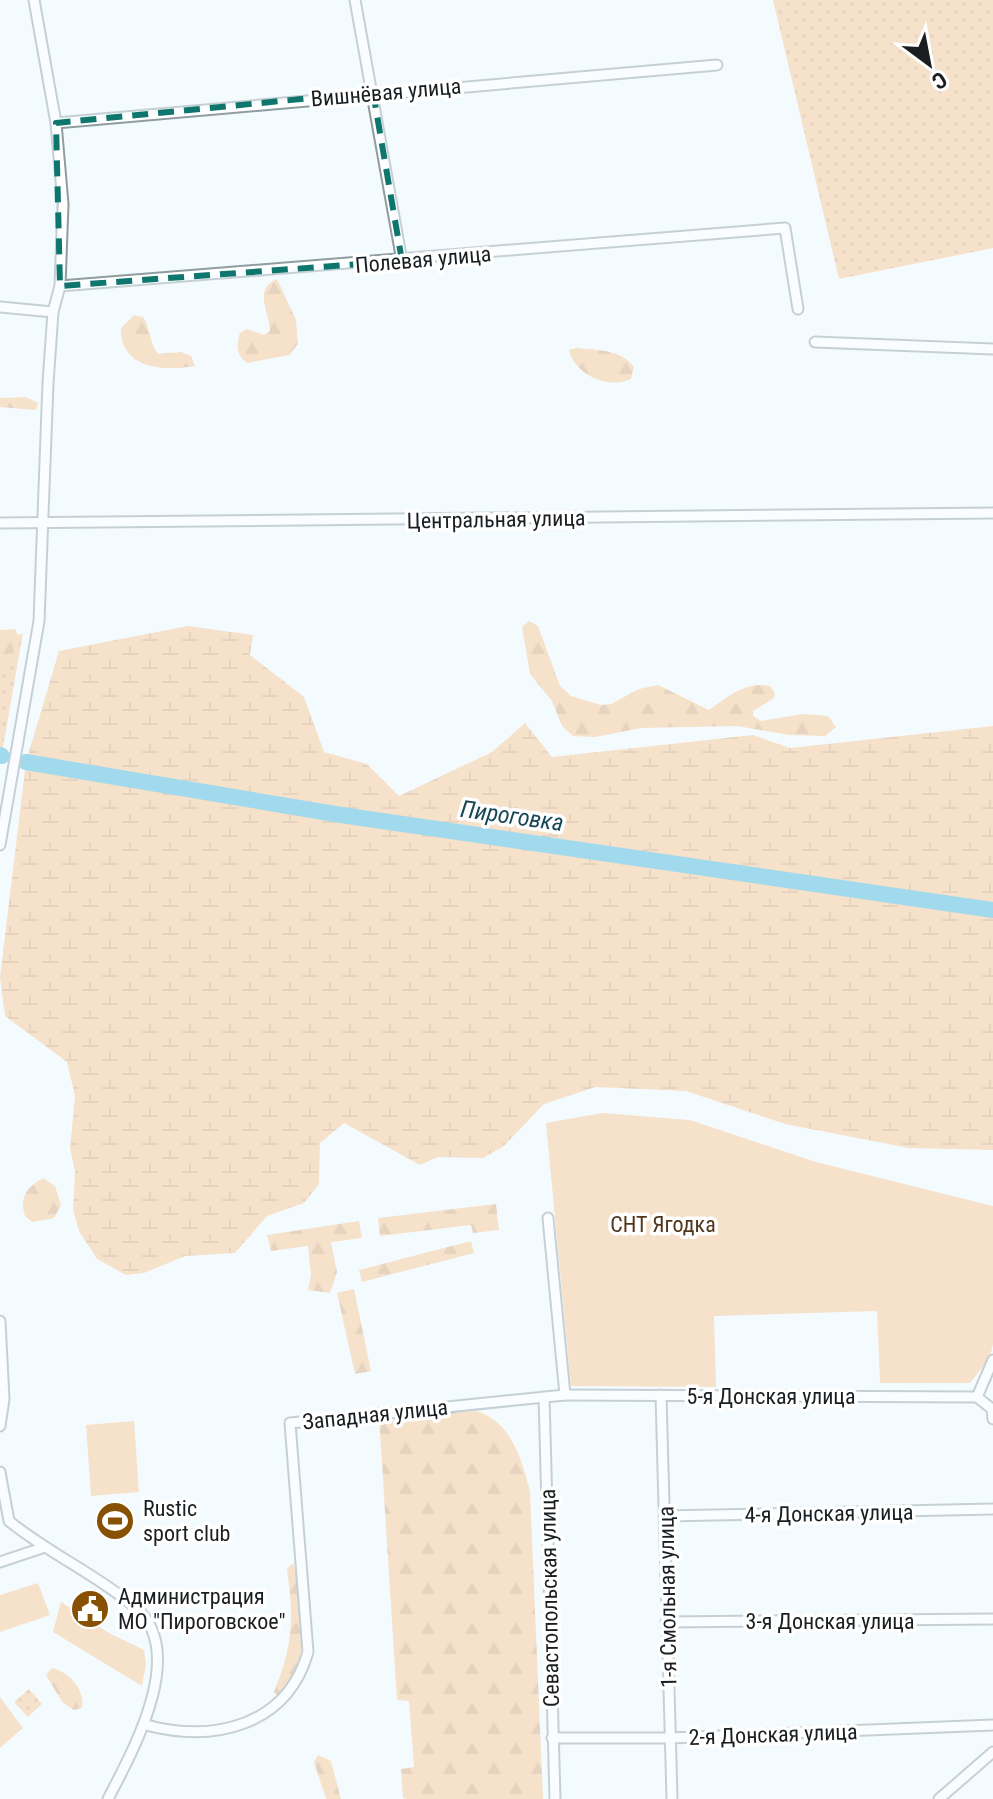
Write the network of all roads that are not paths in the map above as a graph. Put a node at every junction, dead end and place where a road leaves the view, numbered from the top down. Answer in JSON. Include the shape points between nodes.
{"nodes":[{"id":1,"x":34,"y":0,"type":"edge"},
{"id":2,"x":355,"y":0,"type":"edge"},
{"id":3,"x":717,"y":65,"type":"dead end"},
{"id":4,"x":373,"y":92,"type":"junction"},
{"id":5,"x":56,"y":123,"type":"junction"},
{"id":6,"x":402,"y":261,"type":"junction"},
{"id":7,"x":60,"y":286,"type":"junction"},
{"id":8,"x":0,"y":307,"type":"edge"},
{"id":9,"x":798,"y":309,"type":"dead end"},
{"id":10,"x":53,"y":312,"type":"junction"},
{"id":11,"x":815,"y":342,"type":"dead end"},
{"id":12,"x":993,"y":349,"type":"edge"},
{"id":13,"x":993,"y":513,"type":"edge"},
{"id":14,"x":41,"y":521,"type":"junction"},
{"id":15,"x":0,"y":523,"type":"edge"},
{"id":16,"x":0,"y":845,"type":"edge"},
{"id":17,"x":548,"y":1218,"type":"dead end"},
{"id":18,"x":0,"y":1321,"type":"edge"},
{"id":19,"x":993,"y":1360,"type":"edge"},
{"id":20,"x":565,"y":1395,"type":"junction"},
{"id":21,"x":661,"y":1395,"type":"junction"},
{"id":22,"x":544,"y":1397,"type":"junction"},
{"id":23,"x":977,"y":1397,"type":"junction"},
{"id":24,"x":993,"y":1419,"type":"edge"},
{"id":25,"x":0,"y":1426,"type":"edge"},
{"id":26,"x":0,"y":1472,"type":"edge"},
{"id":27,"x":993,"y":1509,"type":"edge"},
{"id":28,"x":665,"y":1516,"type":"junction"},
{"id":29,"x":42,"y":1548,"type":"junction"},
{"id":30,"x":0,"y":1562,"type":"edge"},
{"id":31,"x":993,"y":1619,"type":"edge"},
{"id":32,"x":666,"y":1622,"type":"junction"},
{"id":33,"x":146,"y":1725,"type":"junction"},
{"id":34,"x":993,"y":1725,"type":"edge"},
{"id":35,"x":552,"y":1738,"type":"junction"},
{"id":36,"x":670,"y":1738,"type":"junction"},
{"id":37,"x":993,"y":1752,"type":"edge"},
{"id":38,"x":108,"y":1799,"type":"edge"},
{"id":39,"x":555,"y":1799,"type":"edge"},
{"id":40,"x":672,"y":1799,"type":"edge"},
{"id":41,"x":939,"y":1799,"type":"edge"}],
"edges":[{"from":1,"to":5,"type":"street"},
{"from":2,"to":4,"type":"street"},
{"from":3,"to":4,"type":"street","name":"Вишнёвая улица"},
{"from":4,"to":5,"type":"street","name":"Вишнёвая улица"},
{"from":4,"to":6,"type":"street"},
{"from":5,"to":7,"type":"street","via":[[63,204]]},
{"from":6,"to":7,"type":"street","name":"Полевая улица"},
{"from":6,"to":9,"type":"street","name":"Полевая улица","via":[[785,228]]},
{"from":7,"to":10,"type":"street"},
{"from":8,"to":10,"type":"street"},
{"from":10,"to":14,"type":"street"},
{"from":11,"to":12,"type":"street"},
{"from":13,"to":14,"type":"street","name":"Центральная улица"},
{"from":14,"to":15,"type":"street","name":"Центральная улица"},
{"from":14,"to":16,"type":"street","via":[[39,621]]},
{"from":17,"to":20,"type":"street"},
{"from":18,"to":25,"type":"street"},
{"from":19,"to":23,"type":"street"},
{"from":20,"to":21,"type":"street","name":"5-я Донская улица"},
{"from":20,"to":22,"type":"street","name":"Западная улица"},
{"from":21,"to":23,"type":"street","name":"5-я Донская улица"},
{"from":21,"to":28,"type":"street","name":"1-я Смольная улица"},
{"from":22,"to":33,"type":"street","name":"Западная улица","via":[[290,1423],[308,1652],[304,1665],[279,1699],[247,1723],[211,1732]]},
{"from":22,"to":35,"type":"street","name":"Севастопольская улица"},
{"from":23,"to":24,"type":"street","via":[[992,1409]]},
{"from":26,"to":29,"type":"street","via":[[9,1521]]},
{"from":27,"to":28,"type":"street","name":"4-я Донская улица"},
{"from":28,"to":32,"type":"street","name":"1-я Смольная улица"},
{"from":29,"to":30,"type":"street"},
{"from":29,"to":33,"type":"street","via":[[145,1618],[156,1651]]},
{"from":31,"to":32,"type":"street","name":"3-я Донская улица"},
{"from":32,"to":36,"type":"street","name":"1-я Смольная улица"},
{"from":33,"to":38,"type":"street"},
{"from":34,"to":36,"type":"street","name":"2-я Донская улица"},
{"from":35,"to":36,"type":"street","name":"2-я Донская улица"},
{"from":35,"to":39,"type":"street","name":"Севастопольская улица"},
{"from":36,"to":40,"type":"street","name":"1-я Смольная улица"},
{"from":37,"to":41,"type":"street"}]}
